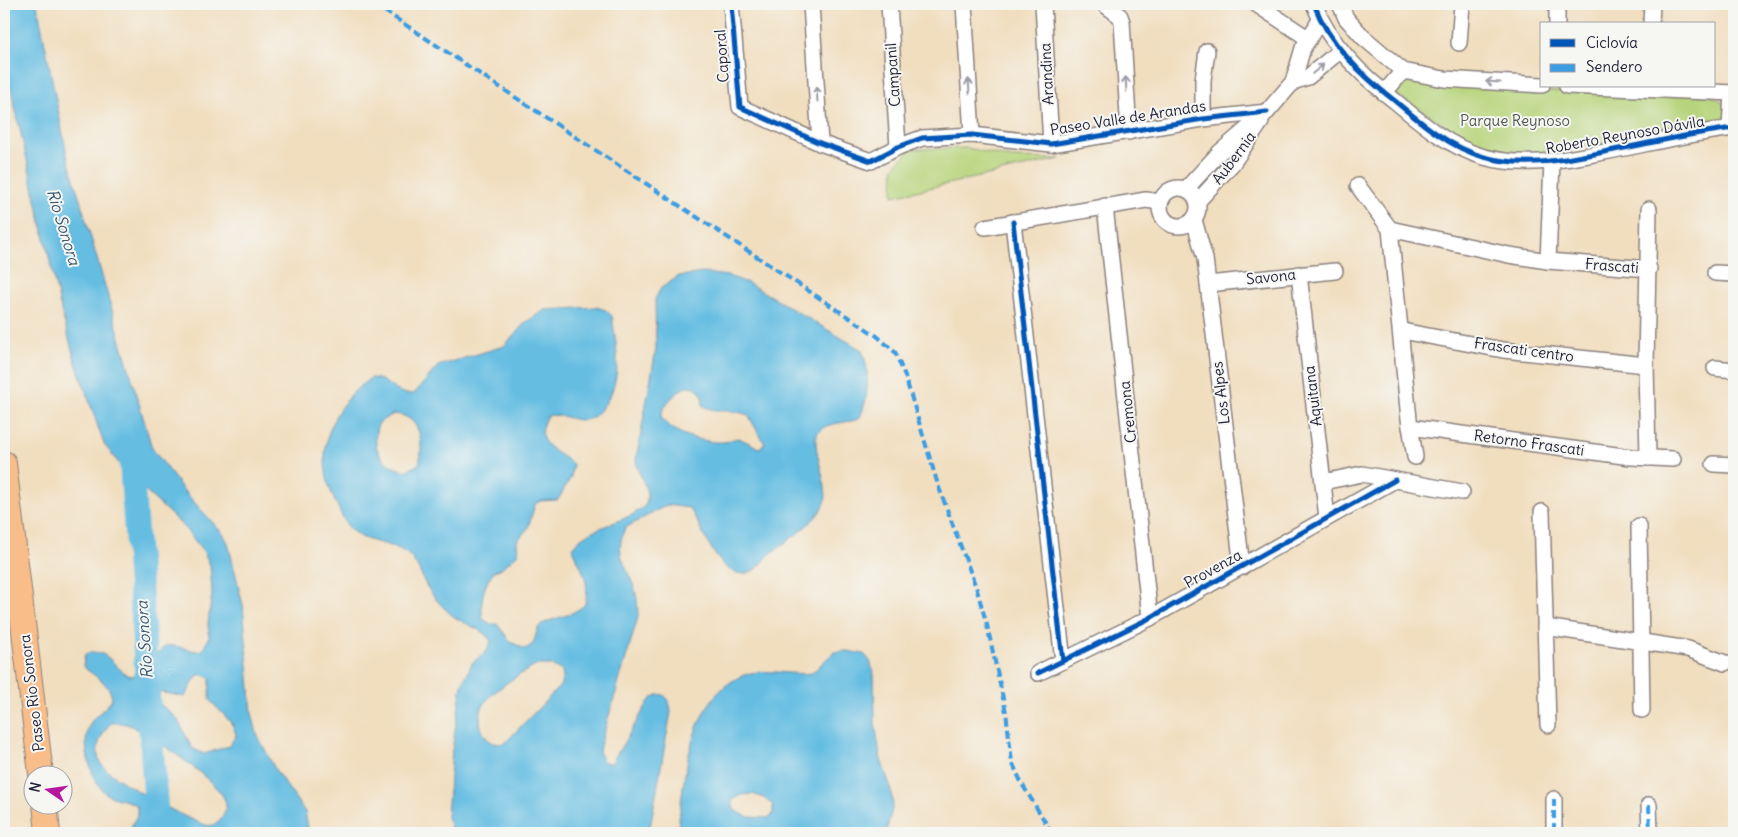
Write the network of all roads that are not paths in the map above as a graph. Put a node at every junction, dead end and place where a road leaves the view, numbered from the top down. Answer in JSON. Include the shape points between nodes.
{"nodes":[{"id":1,"x":731,"y":4,"type":"edge"},
{"id":2,"x":811,"y":4,"type":"edge"},
{"id":3,"x":889,"y":4,"type":"edge"},
{"id":4,"x":964,"y":4,"type":"edge"},
{"id":5,"x":1043,"y":4,"type":"edge"},
{"id":6,"x":1104,"y":4,"type":"edge"},
{"id":7,"x":1256,"y":4,"type":"edge"},
{"id":8,"x":1314,"y":4,"type":"edge"},
{"id":9,"x":1340,"y":4,"type":"edge"},
{"id":10,"x":1462,"y":4,"type":"edge"},
{"id":11,"x":1557,"y":4,"type":"edge"},
{"id":12,"x":1652,"y":4,"type":"edge"},
{"id":13,"x":1320,"y":20,"type":"junction"},
{"id":14,"x":1557,"y":22,"type":"edge"},
{"id":15,"x":1651,"y":22,"type":"edge"},
{"id":16,"x":1309,"y":39,"type":"junction"},
{"id":17,"x":1459,"y":43,"type":"dead end"},
{"id":18,"x":1341,"y":50,"type":"junction"},
{"id":19,"x":1208,"y":51,"type":"dead end"},
{"id":20,"x":1403,"y":71,"type":"junction"},
{"id":21,"x":1293,"y":82,"type":"junction"},
{"id":22,"x":1540,"y":85,"type":"edge"},
{"id":23,"x":1623,"y":88,"type":"edge"},
{"id":24,"x":1650,"y":89,"type":"edge"},
{"id":25,"x":1384,"y":93,"type":"junction"},
{"id":26,"x":1733,"y":93,"type":"edge"},
{"id":27,"x":740,"y":107,"type":"joint"},
{"id":28,"x":1267,"y":112,"type":"junction"},
{"id":29,"x":1203,"y":119,"type":"junction"},
{"id":30,"x":1732,"y":128,"type":"edge"},
{"id":31,"x":1129,"y":132,"type":"junction"},
{"id":32,"x":972,"y":135,"type":"junction"},
{"id":33,"x":820,"y":143,"type":"junction"},
{"id":34,"x":1051,"y":144,"type":"junction"},
{"id":35,"x":898,"y":146,"type":"junction"},
{"id":36,"x":1552,"y":162,"type":"junction"},
{"id":37,"x":1358,"y":186,"type":"dead end"},
{"id":38,"x":1186,"y":189,"type":"junction"},
{"id":39,"x":1198,"y":201,"type":"junction"},
{"id":40,"x":1160,"y":202,"type":"junction"},
{"id":41,"x":1105,"y":206,"type":"junction"},
{"id":42,"x":1649,"y":209,"type":"dead end"},
{"id":43,"x":1194,"y":220,"type":"junction"},
{"id":44,"x":1013,"y":222,"type":"junction"},
{"id":45,"x":985,"y":227,"type":"dead end"},
{"id":46,"x":1390,"y":229,"type":"junction"},
{"id":47,"x":1548,"y":261,"type":"junction"},
{"id":48,"x":1649,"y":269,"type":"junction"},
{"id":49,"x":1335,"y":271,"type":"dead end"},
{"id":50,"x":1715,"y":273,"type":"dead end"},
{"id":51,"x":1299,"y":274,"type":"junction"},
{"id":52,"x":1734,"y":274,"type":"edge"},
{"id":53,"x":1208,"y":284,"type":"junction"},
{"id":54,"x":1402,"y":331,"type":"junction"},
{"id":55,"x":1646,"y":365,"type":"junction"},
{"id":56,"x":1715,"y":368,"type":"dead end"},
{"id":57,"x":1734,"y":370,"type":"edge"},
{"id":58,"x":1410,"y":427,"type":"junction"},
{"id":59,"x":1415,"y":457,"type":"dead end"},
{"id":60,"x":1648,"y":458,"type":"junction"},
{"id":61,"x":1673,"y":460,"type":"dead end"},
{"id":62,"x":4,"y":463,"type":"edge"},
{"id":63,"x":1714,"y":464,"type":"dead end"},
{"id":64,"x":1734,"y":465,"type":"edge"},
{"id":65,"x":1395,"y":480,"type":"junction"},
{"id":66,"x":1323,"y":482,"type":"junction"},
{"id":67,"x":1462,"y":492,"type":"dead end"},
{"id":68,"x":1542,"y":512,"type":"dead end"},
{"id":69,"x":1327,"y":518,"type":"junction"},
{"id":70,"x":1639,"y":526,"type":"dead end"},
{"id":71,"x":1242,"y":568,"type":"junction"},
{"id":72,"x":1150,"y":618,"type":"junction"},
{"id":73,"x":1545,"y":627,"type":"junction"},
{"id":74,"x":1641,"y":641,"type":"junction"},
{"id":75,"x":1063,"y":661,"type":"junction"},
{"id":76,"x":1731,"y":664,"type":"edge"},
{"id":77,"x":1038,"y":673,"type":"dead end"},
{"id":78,"x":1642,"y":710,"type":"dead end"},
{"id":79,"x":1548,"y":725,"type":"dead end"},
{"id":80,"x":40,"y":764,"type":"edge"},
{"id":81,"x":1554,"y":799,"type":"dead end"},
{"id":82,"x":1649,"y":805,"type":"dead end"},
{"id":83,"x":46,"y":814,"type":"edge"},
{"id":84,"x":48,"y":833,"type":"edge"},
{"id":85,"x":1554,"y":833,"type":"edge"},
{"id":86,"x":1650,"y":833,"type":"edge"}],
"edges":[{"from":1,"to":27,"type":"street","name":"Caporal"},
{"from":33,"to":2,"type":"street","one_way":true},
{"from":3,"to":35,"type":"street","name":"Campanil"},
{"from":32,"to":4,"type":"street","one_way":true},
{"from":5,"to":34,"type":"street","name":"Arandina"},
{"from":31,"to":6,"type":"street","one_way":true,"via":[[1122,22],[1120,16]]},
{"from":7,"to":16,"type":"street"},
{"from":8,"to":13,"type":"street","name":"Roberto Reynoso Dávila"},
{"from":9,"to":20,"type":"street","via":[[1346,18],[1362,37]]},
{"from":10,"to":17,"type":"street"},
{"from":11,"to":14,"type":"street"},
{"from":12,"to":15,"type":"street"},
{"from":13,"to":16,"type":"street","name":"Aubernia"},
{"from":13,"to":18,"type":"street","name":"Roberto Reynoso Dávila"},
{"from":16,"to":21,"type":"street","name":"Aubernia","via":[[1297,62]]},
{"from":21,"to":18,"type":"street","name":"Aubernia","one_way":true,"via":[[1308,77]]},
{"from":18,"to":25,"type":"street","name":"Roberto Reynoso Dávila"},
{"from":19,"to":29,"type":"street","via":[[1203,80]]},
{"from":22,"to":20,"type":"street","one_way":true,"via":[[1444,79]]},
{"from":20,"to":25,"type":"street"},
{"from":21,"to":28,"type":"street","name":"Aubernia"},
{"from":23,"to":24,"type":"street","name":"Roberto Reynoso Dávila"},
{"from":24,"to":26,"type":"street","name":"Roberto Reynoso Dávila"},
{"from":25,"to":36,"type":"street","name":"Roberto Reynoso Dávila","via":[[1422,123],[1465,150],[1509,162]]},
{"from":26,"to":30,"type":"street"},
{"from":27,"to":33,"type":"street","name":"Paseo Valle de Arandas"},
{"from":28,"to":29,"type":"street","name":"Paseo Valle de Arandas"},
{"from":28,"to":38,"type":"street","name":"Aubernia","via":[[1220,152]]},
{"from":28,"to":39,"type":"street","name":"Aubernia","via":[[1232,164]]},
{"from":29,"to":31,"type":"street","name":"Paseo Valle de Arandas"},
{"from":30,"to":36,"type":"street","name":"Roberto Reynoso Dávila"},
{"from":31,"to":34,"type":"street","name":"Paseo Valle de Arandas"},
{"from":32,"to":34,"type":"street","name":"Paseo Valle de Arandas"},
{"from":32,"to":35,"type":"street","name":"Paseo Valle de Arandas","via":[[922,138]]},
{"from":33,"to":35,"type":"street","name":"Paseo Valle de Arandas","via":[[871,161]]},
{"from":36,"to":47,"type":"street"},
{"from":37,"to":46,"type":"street"},
{"from":38,"to":39,"type":"street"},
{"from":38,"to":40,"type":"street","via":[[1170,190]]},
{"from":39,"to":43,"type":"street","via":[[1199,211]]},
{"from":40,"to":41,"type":"street","via":[[1146,200]]},
{"from":40,"to":43,"type":"street","via":[[1162,217],[1167,222],[1181,227]]},
{"from":41,"to":44,"type":"street"},
{"from":41,"to":72,"type":"street","name":"Cremona"},
{"from":42,"to":48,"type":"street"},
{"from":43,"to":53,"type":"street","name":"Los Alpes"},
{"from":44,"to":45,"type":"street"},
{"from":44,"to":75,"type":"street"},
{"from":46,"to":47,"type":"street","name":"Frascati"},
{"from":46,"to":54,"type":"street"},
{"from":47,"to":48,"type":"street","name":"Frascati"},
{"from":48,"to":55,"type":"street","name":"Frascati"},
{"from":49,"to":51,"type":"street","name":"Savona"},
{"from":50,"to":52,"type":"street"},
{"from":51,"to":53,"type":"street","name":"Savona"},
{"from":51,"to":66,"type":"street","name":"Aquitana"},
{"from":53,"to":71,"type":"street","name":"Los Alpes"},
{"from":54,"to":55,"type":"street","name":"Frascati centro","via":[[1503,350]]},
{"from":54,"to":58,"type":"street"},
{"from":55,"to":60,"type":"street","name":"Frascati"},
{"from":56,"to":57,"type":"street"},
{"from":58,"to":59,"type":"street"},
{"from":58,"to":60,"type":"street","name":"Retorno Frascati"},
{"from":60,"to":61,"type":"street","name":"Retorno Frascati"},
{"from":62,"to":80,"type":"main road","name":"Paseo Río Sonora"},
{"from":63,"to":64,"type":"street"},
{"from":65,"to":66,"type":"street","via":[[1362,474]]},
{"from":65,"to":67,"type":"street"},
{"from":65,"to":69,"type":"street","name":"Provenza"},
{"from":66,"to":69,"type":"street","name":"Aquitana"},
{"from":68,"to":73,"type":"street"},
{"from":69,"to":71,"type":"street","name":"Provenza"},
{"from":70,"to":74,"type":"street"},
{"from":71,"to":72,"type":"street","name":"Provenza"},
{"from":72,"to":75,"type":"street","name":"Provenza"},
{"from":73,"to":74,"type":"street"},
{"from":73,"to":79,"type":"street"},
{"from":74,"to":76,"type":"street","via":[[1688,650]]},
{"from":74,"to":78,"type":"street"},
{"from":75,"to":77,"type":"street","name":"Provenza"},
{"from":81,"to":85,"type":"street"},
{"from":82,"to":86,"type":"street"},
{"from":83,"to":84,"type":"main road"}]}
